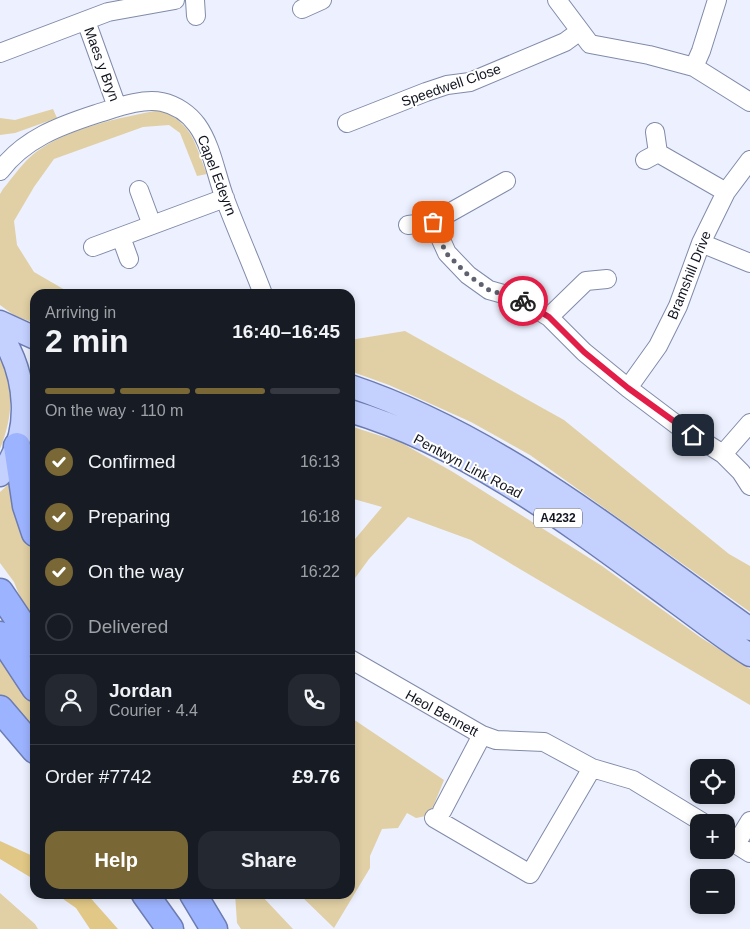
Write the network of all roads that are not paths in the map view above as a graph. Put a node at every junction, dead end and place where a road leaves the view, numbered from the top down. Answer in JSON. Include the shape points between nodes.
{"nodes":[{"id":1,"x":175,"y":0,"type":"edge"},
{"id":2,"x":322,"y":0,"type":"edge"},
{"id":3,"x":557,"y":0,"type":"edge"},
{"id":4,"x":717,"y":0,"type":"edge"},
{"id":5,"x":302,"y":9,"type":"dead end"},
{"id":6,"x":86,"y":21,"type":"junction"},
{"id":7,"x":580,"y":31,"type":"junction"},
{"id":8,"x":0,"y":53,"type":"edge"},
{"id":9,"x":694,"y":67,"type":"junction"},
{"id":10,"x":750,"y":102,"type":"edge"},
{"id":11,"x":117,"y":107,"type":"junction"},
{"id":12,"x":347,"y":123,"type":"dead end"},
{"id":13,"x":656,"y":132,"type":"dead end"},
{"id":14,"x":750,"y":160,"type":"edge"},
{"id":15,"x":3,"y":162,"type":"edge"},
{"id":16,"x":506,"y":181,"type":"dead end"},
{"id":17,"x":139,"y":190,"type":"dead end"},
{"id":18,"x":726,"y":192,"type":"junction"},
{"id":19,"x":225,"y":198,"type":"junction"},
{"id":20,"x":433,"y":222,"type":"junction"},
{"id":21,"x":152,"y":225,"type":"junction"},
{"id":22,"x":408,"y":225,"type":"dead end"},
{"id":23,"x":121,"y":237,"type":"junction"},
{"id":24,"x":701,"y":242,"type":"junction"},
{"id":25,"x":93,"y":247,"type":"dead end"},
{"id":26,"x":130,"y":259,"type":"dead end"},
{"id":27,"x":750,"y":263,"type":"edge"},
{"id":28,"x":607,"y":279,"type":"dead end"},
{"id":29,"x":261,"y":289,"type":"edge"},
{"id":30,"x":549,"y":317,"type":"junction"},
{"id":31,"x":0,"y":322,"type":"edge"},
{"id":32,"x":0,"y":332,"type":"edge"},
{"id":33,"x":30,"y":336,"type":"edge"},
{"id":34,"x":355,"y":388,"type":"edge"},
{"id":35,"x":628,"y":388,"type":"junction"},
{"id":36,"x":355,"y":413,"type":"edge"},
{"id":37,"x":750,"y":423,"type":"edge"},
{"id":38,"x":27,"y":432,"type":"edge"},
{"id":39,"x":723,"y":454,"type":"junction"},
{"id":40,"x":30,"y":455,"type":"edge"},
{"id":41,"x":0,"y":475,"type":"edge"},
{"id":42,"x":750,"y":486,"type":"edge"},
{"id":43,"x":30,"y":518,"type":"edge"},
{"id":44,"x":0,"y":592,"type":"edge"},
{"id":45,"x":750,"y":629,"type":"edge"},
{"id":46,"x":0,"y":635,"type":"edge"},
{"id":47,"x":30,"y":637,"type":"edge"},
{"id":48,"x":750,"y":655,"type":"edge"},
{"id":49,"x":355,"y":662,"type":"edge"},
{"id":50,"x":30,"y":680,"type":"edge"},
{"id":51,"x":0,"y":709,"type":"edge"},
{"id":52,"x":482,"y":735,"type":"junction"},
{"id":53,"x":30,"y":744,"type":"edge"},
{"id":54,"x":592,"y":768,"type":"junction"},
{"id":55,"x":690,"y":815,"type":"edge"},
{"id":56,"x":750,"y":821,"type":"edge"},
{"id":57,"x":737,"y":845,"type":"edge"},
{"id":58,"x":149,"y":899,"type":"edge"},
{"id":59,"x":168,"y":899,"type":"edge"},
{"id":60,"x":196,"y":899,"type":"edge"},
{"id":61,"x":213,"y":899,"type":"edge"},
{"id":62,"x":170,"y":929,"type":"edge"},
{"id":63,"x":187,"y":929,"type":"edge"},
{"id":64,"x":214,"y":929,"type":"edge"},
{"id":65,"x":228,"y":929,"type":"edge"}],
"edges":[{"from":1,"to":6,"type":"street","name":"Maes y Bryn","via":[[108,12]]},
{"from":2,"to":5,"type":"street"},
{"from":3,"to":7,"type":"street"},
{"from":4,"to":9,"type":"street"},
{"from":6,"to":8,"type":"street","name":"Maes y Bryn"},
{"from":6,"to":11,"type":"street","name":"Maes y Bryn"},
{"from":7,"to":9,"type":"street","via":[[590,44]]},
{"from":7,"to":12,"type":"street","name":"Speedwell Close","via":[[566,42],[470,82],[447,85]]},
{"from":9,"to":10,"type":"street"},
{"from":11,"to":15,"type":"street","name":"Capel Edeyrn","via":[[47,134]]},
{"from":11,"to":19,"type":"street","name":"Capel Edeyrn","via":[[162,102],[186,113],[204,138]]},
{"from":13,"to":18,"type":"street","via":[[651,156]]},
{"from":14,"to":18,"type":"street","name":"Bramshill Drive"},
{"from":16,"to":20,"type":"street"},
{"from":17,"to":21,"type":"street"},
{"from":18,"to":24,"type":"street","name":"Bramshill Drive"},
{"from":19,"to":21,"type":"street"},
{"from":19,"to":29,"type":"street","name":"Capel Edeyrn"},
{"from":20,"to":22,"type":"street"},
{"from":20,"to":30,"type":"street","via":[[446,253],[468,275],[489,290],[518,298]]},
{"from":21,"to":23,"type":"street"},
{"from":23,"to":25,"type":"street"},
{"from":23,"to":26,"type":"street"},
{"from":24,"to":27,"type":"street"},
{"from":24,"to":35,"type":"street","name":"Bramshill Drive","via":[[678,306],[658,346]]},
{"from":28,"to":30,"type":"street","via":[[586,281]]},
{"from":30,"to":35,"type":"street","via":[[584,352]]},
{"from":31,"to":33,"type":"main road"},
{"from":32,"to":38,"type":"main road","via":[[19,373]]},
{"from":34,"to":45,"type":"main road","name":"Pentwyn Link Road","number":"A4232","via":[[436,420],[514,462]]},
{"from":35,"to":39,"type":"street"},
{"from":36,"to":48,"type":"main road","name":"Pentwyn Link Road","number":"A4232","via":[[419,438],[506,484]]},
{"from":37,"to":39,"type":"street"},
{"from":38,"to":40,"type":"highway"},
{"from":38,"to":41,"type":"main road"},
{"from":38,"to":43,"type":"highway","via":[[26,506]]},
{"from":39,"to":42,"type":"street"},
{"from":44,"to":47,"type":"highway"},
{"from":46,"to":50,"type":"highway"},
{"from":49,"to":52,"type":"street","name":"Heol Bennett"},
{"from":51,"to":53,"type":"highway"},
{"from":52,"to":54,"type":"street","name":"Heol Bennett","via":[[496,740],[544,742]]},
{"from":52,"to":54,"type":"street","via":[[438,814],[530,874]]},
{"from":54,"to":55,"type":"street","name":"Heol Bennett","via":[[633,780]]},
{"from":56,"to":57,"type":"street"},
{"from":58,"to":62,"type":"highway"},
{"from":59,"to":63,"type":"highway"},
{"from":60,"to":64,"type":"highway"},
{"from":61,"to":65,"type":"highway"}]}
